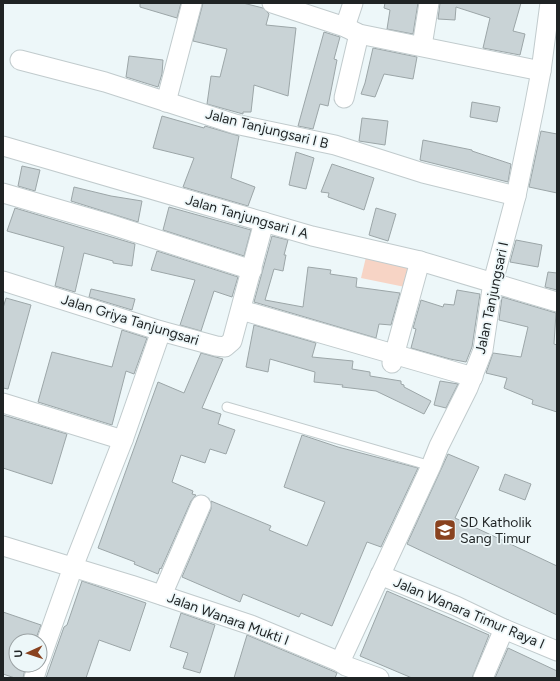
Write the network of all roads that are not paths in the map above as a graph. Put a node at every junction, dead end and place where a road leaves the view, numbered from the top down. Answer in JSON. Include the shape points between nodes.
{"nodes":[{"id":1,"x":192,"y":3,"type":"edge"},
{"id":2,"x":272,"y":3,"type":"edge"},
{"id":3,"x":353,"y":3,"type":"edge"},
{"id":4,"x":429,"y":3,"type":"edge"},
{"id":5,"x":550,"y":3,"type":"edge"},
{"id":6,"x":352,"y":30,"type":"junction"},
{"id":7,"x":422,"y":46,"type":"junction"},
{"id":8,"x":20,"y":60,"type":"dead end"},
{"id":9,"x":541,"y":71,"type":"junction"},
{"id":10,"x":344,"y":98,"type":"dead end"},
{"id":11,"x":166,"y":102,"type":"junction"},
{"id":12,"x":3,"y":146,"type":"edge"},
{"id":13,"x":3,"y":193,"type":"edge"},
{"id":14,"x":516,"y":196,"type":"junction"},
{"id":15,"x":264,"y":222,"type":"junction"},
{"id":16,"x":420,"y":261,"type":"junction"},
{"id":17,"x":252,"y":270,"type":"junction"},
{"id":18,"x":3,"y":281,"type":"edge"},
{"id":19,"x":493,"y":282,"type":"junction"},
{"id":20,"x":557,"y":302,"type":"edge"},
{"id":21,"x":240,"y":313,"type":"junction"},
{"id":22,"x":161,"y":331,"type":"junction"},
{"id":23,"x":393,"y":358,"type":"junction"},
{"id":24,"x":470,"y":382,"type":"junction"},
{"id":25,"x":3,"y":403,"type":"edge"},
{"id":26,"x":227,"y":407,"type":"dead end"},
{"id":27,"x":123,"y":440,"type":"junction"},
{"id":28,"x":431,"y":466,"type":"junction"},
{"id":29,"x":201,"y":505,"type":"dead end"},
{"id":30,"x":3,"y":546,"type":"edge"},
{"id":31,"x":73,"y":567,"type":"junction"},
{"id":32,"x":380,"y":575,"type":"junction"},
{"id":33,"x":162,"y":595,"type":"junction"},
{"id":34,"x":504,"y":629,"type":"junction"},
{"id":35,"x":48,"y":637,"type":"edge"},
{"id":36,"x":557,"y":651,"type":"edge"},
{"id":37,"x":340,"y":662,"type":"junction"},
{"id":38,"x":376,"y":677,"type":"edge"},
{"id":39,"x":483,"y":678,"type":"edge"}],
"edges":[{"from":1,"to":11,"type":"street"},
{"from":2,"to":6,"type":"street"},
{"from":3,"to":6,"type":"street"},
{"from":4,"to":7,"type":"street"},
{"from":5,"to":9,"type":"street","name":"Jalan Tanjungsari I"},
{"from":6,"to":7,"type":"street"},
{"from":6,"to":10,"type":"street"},
{"from":7,"to":9,"type":"street"},
{"from":8,"to":11,"type":"street","name":"Jalan Tanjungsari I B","via":[[105,82]]},
{"from":9,"to":14,"type":"street","name":"Jalan Tanjungsari I"},
{"from":11,"to":14,"type":"street","name":"Jalan Tanjungsari I B","via":[[235,124],[335,145],[423,173]]},
{"from":12,"to":15,"type":"street","name":"Jalan Tanjungsari I A"},
{"from":13,"to":17,"type":"street"},
{"from":14,"to":19,"type":"street","name":"Jalan Tanjungsari I"},
{"from":15,"to":16,"type":"street","name":"Jalan Tanjungsari I A"},
{"from":15,"to":17,"type":"street","name":"Jalan Griya Tanjungsari"},
{"from":16,"to":19,"type":"street","name":"Jalan Tanjungsari I A"},
{"from":16,"to":23,"type":"street"},
{"from":17,"to":21,"type":"street","name":"Jalan Griya Tanjungsari"},
{"from":18,"to":22,"type":"street","name":"Jalan Griya Tanjungsari"},
{"from":19,"to":20,"type":"street","name":"Jalan Tanjungsari I A"},
{"from":19,"to":24,"type":"street","name":"Jalan Tanjungsari I","via":[[483,350]]},
{"from":21,"to":22,"type":"street","name":"Jalan Griya Tanjungsari","via":[[232,341],[225,347]]},
{"from":21,"to":23,"type":"street"},
{"from":22,"to":27,"type":"street"},
{"from":23,"to":24,"type":"street"},
{"from":24,"to":28,"type":"street","name":"Jalan Tanjungsari I"},
{"from":25,"to":27,"type":"street"},
{"from":26,"to":28,"type":"lane"},
{"from":27,"to":31,"type":"street"},
{"from":28,"to":32,"type":"street","name":"Jalan Tanjungsari I"},
{"from":29,"to":33,"type":"street"},
{"from":30,"to":31,"type":"street","name":"Jalan Wanara Mukti I"},
{"from":31,"to":33,"type":"street","name":"Jalan Wanara Mukti I"},
{"from":31,"to":35,"type":"street"},
{"from":32,"to":34,"type":"street","name":"Jalan Wanara Timur Raya I"},
{"from":32,"to":37,"type":"street","name":"Jalan Tanjungsari I"},
{"from":33,"to":37,"type":"street","name":"Jalan Wanara Mukti I","via":[[251,625]]},
{"from":34,"to":36,"type":"street","name":"Jalan Wanara Timur Raya I"},
{"from":34,"to":39,"type":"street"},
{"from":37,"to":38,"type":"street","name":"Jalan Wanara Mukti I"}]}
